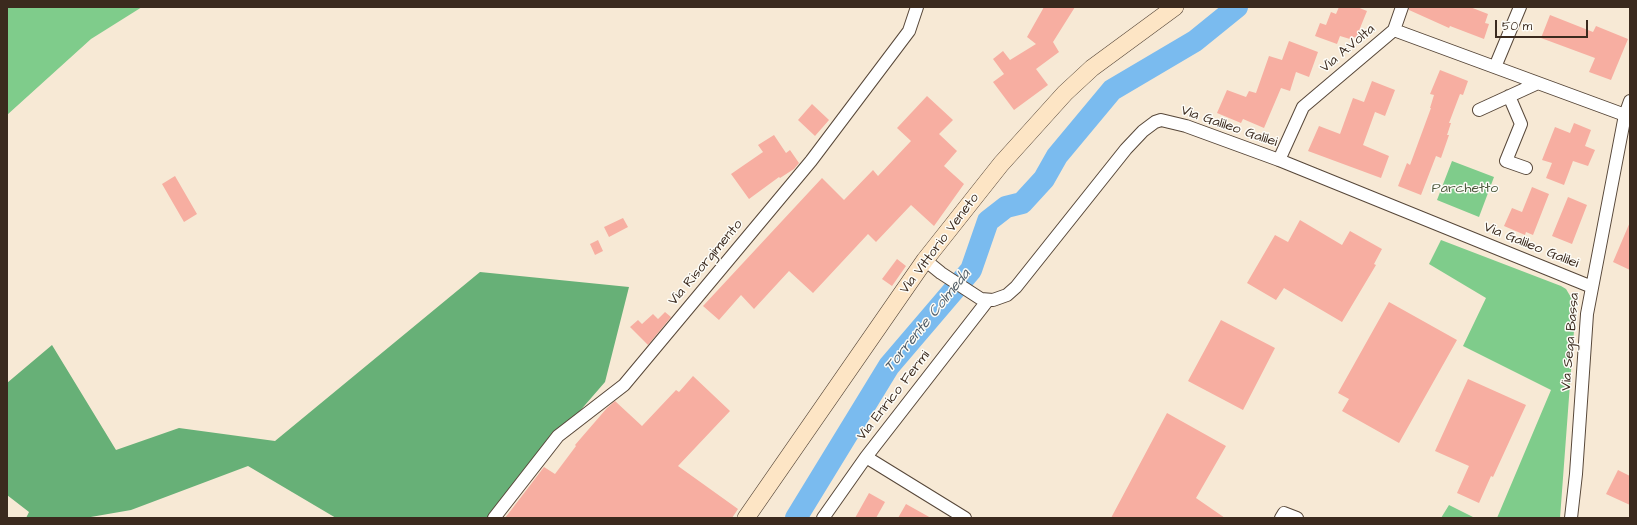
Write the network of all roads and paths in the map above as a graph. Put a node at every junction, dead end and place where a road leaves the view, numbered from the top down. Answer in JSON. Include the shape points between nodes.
{"nodes":[{"id":1,"x":917,"y":7,"type":"edge"},
{"id":2,"x":1175,"y":7,"type":"edge"},
{"id":3,"x":1402,"y":7,"type":"edge"},
{"id":4,"x":1520,"y":7,"type":"edge"},
{"id":5,"x":1394,"y":30,"type":"junction"},
{"id":6,"x":1495,"y":67,"type":"junction"},
{"id":7,"x":1538,"y":83,"type":"junction"},
{"id":8,"x":1509,"y":96,"type":"junction"},
{"id":9,"x":1630,"y":101,"type":"edge"},
{"id":10,"x":1479,"y":110,"type":"dead end"},
{"id":11,"x":1625,"y":116,"type":"junction"},
{"id":12,"x":1279,"y":160,"type":"junction"},
{"id":13,"x":1526,"y":168,"type":"dead end"},
{"id":14,"x":925,"y":260,"type":"junction"},
{"id":15,"x":1592,"y":287,"type":"junction"},
{"id":16,"x":988,"y":300,"type":"junction"},
{"id":17,"x":866,"y":457,"type":"junction"},
{"id":18,"x":494,"y":518,"type":"edge"},
{"id":19,"x":746,"y":518,"type":"edge"},
{"id":20,"x":823,"y":518,"type":"edge"},
{"id":21,"x":966,"y":518,"type":"edge"},
{"id":22,"x":1281,"y":518,"type":"edge"},
{"id":23,"x":1297,"y":518,"type":"edge"},
{"id":24,"x":1571,"y":518,"type":"edge"}],
"edges":[{"from":1,"to":18,"type":"street","name":"Via Risorgimento","via":[[909,31],[811,161],[624,386],[558,436]]},
{"from":2,"to":14,"type":"main road","name":"Via Vittorio Veneto","via":[[1092,68],[1065,93],[1001,164]]},
{"from":3,"to":5,"type":"street"},
{"from":4,"to":6,"type":"street"},
{"from":5,"to":6,"type":"street","name":"Via A.Volta"},
{"from":5,"to":12,"type":"street","name":"Via A.Volta","via":[[1303,107]]},
{"from":6,"to":7,"type":"street","name":"Via A.Volta"},
{"from":7,"to":8,"type":"street"},
{"from":7,"to":11,"type":"street","name":"Via A.Volta"},
{"from":8,"to":10,"type":"street"},
{"from":8,"to":13,"type":"street","via":[[1521,124],[1506,161]]},
{"from":9,"to":11,"type":"street","name":"Via Sega Bassa"},
{"from":11,"to":15,"type":"street","name":"Via Sega Bassa"},
{"from":12,"to":15,"type":"street","name":"Via Galileo Galilei"},
{"from":12,"to":16,"type":"street","name":"Via Galileo Galilei","via":[[1186,126],[1161,120],[1155,122],[1126,149],[1010,293],[1002,298]]},
{"from":14,"to":16,"type":"street","name":"Via Galileo Galilei","via":[[976,297]]},
{"from":14,"to":19,"type":"main road","name":"Via Vittorio Veneto"},
{"from":15,"to":24,"type":"street","name":"Via Sega Bassa","via":[[1587,314]]},
{"from":16,"to":17,"type":"street","name":"Via Enrico Fermi"},
{"from":17,"to":20,"type":"street"},
{"from":17,"to":21,"type":"street","name":"Via Enrico Fermi"},
{"from":22,"to":23,"type":"street","via":[[1284,513]]}]}
